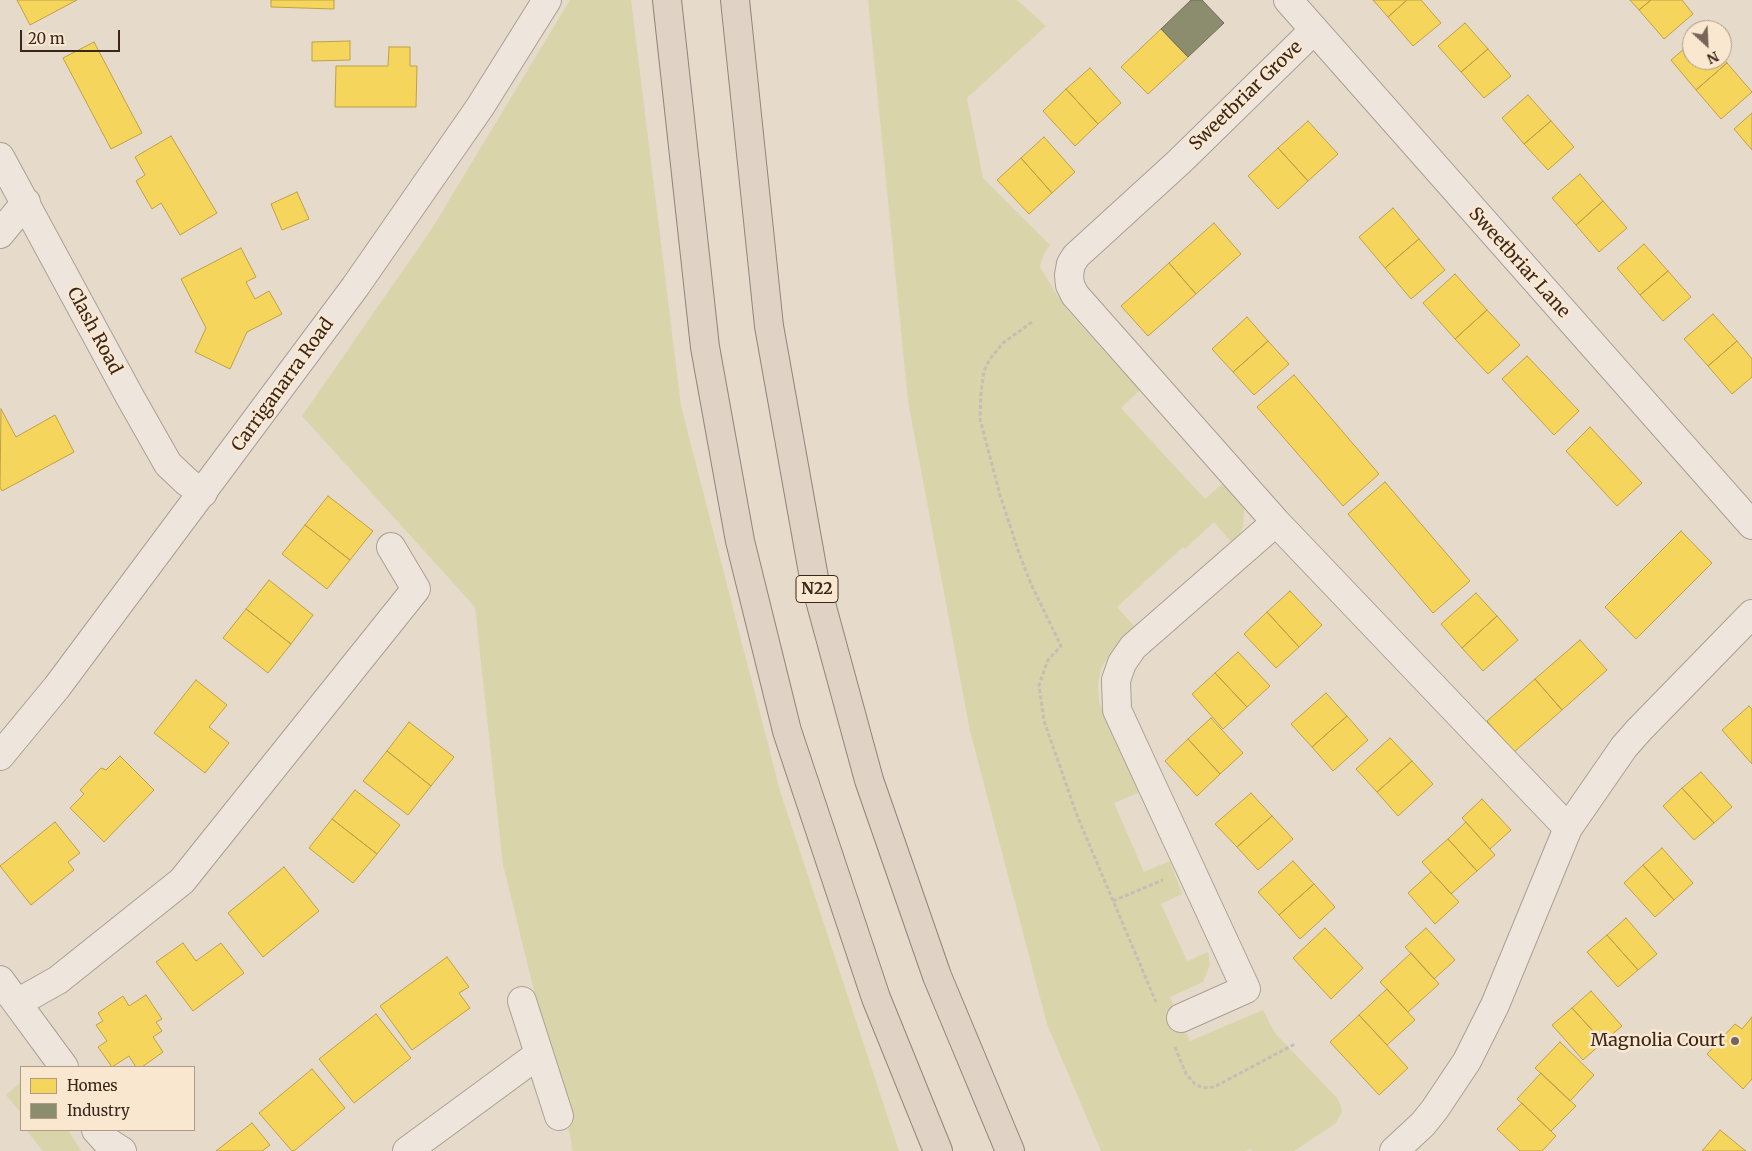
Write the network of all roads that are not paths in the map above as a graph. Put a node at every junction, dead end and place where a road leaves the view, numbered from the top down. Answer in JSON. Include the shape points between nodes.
{"nodes":[{"id":1,"x":547,"y":0,"type":"edge"},
{"id":2,"x":667,"y":0,"type":"edge"},
{"id":3,"x":735,"y":0,"type":"edge"},
{"id":4,"x":1288,"y":0,"type":"edge"},
{"id":5,"x":1313,"y":31,"type":"junction"},
{"id":6,"x":0,"y":157,"type":"edge"},
{"id":7,"x":26,"y":202,"type":"junction"},
{"id":8,"x":0,"y":234,"type":"edge"},
{"id":9,"x":203,"y":493,"type":"junction"},
{"id":10,"x":1276,"y":522,"type":"junction"},
{"id":11,"x":1752,"y":525,"type":"edge"},
{"id":12,"x":390,"y":547,"type":"dead end"},
{"id":13,"x":1752,"y":614,"type":"edge"},
{"id":14,"x":0,"y":756,"type":"edge"},
{"id":15,"x":1568,"y":828,"type":"junction"},
{"id":16,"x":0,"y":980,"type":"edge"},
{"id":17,"x":522,"y":1001,"type":"dead end"},
{"id":18,"x":18,"y":1002,"type":"junction"},
{"id":19,"x":1170,"y":1013,"type":"road end"},
{"id":20,"x":539,"y":1054,"type":"junction"},
{"id":21,"x":63,"y":1066,"type":"edge"},
{"id":22,"x":559,"y":1116,"type":"dead end"},
{"id":23,"x":97,"y":1131,"type":"edge"},
{"id":24,"x":122,"y":1151,"type":"edge"},
{"id":25,"x":407,"y":1151,"type":"edge"},
{"id":26,"x":938,"y":1151,"type":"edge"},
{"id":27,"x":1010,"y":1151,"type":"edge"},
{"id":28,"x":1394,"y":1151,"type":"edge"}],
"edges":[{"from":1,"to":9,"type":"street","name":"Carriganarra Road","via":[[480,107],[355,287]]},
{"from":2,"to":26,"type":"highway","via":[[705,347],[740,542],[787,731],[876,998]]},
{"from":3,"to":27,"type":"highway","number":"N22","via":[[769,326],[814,578],[869,780],[937,976]]},
{"from":4,"to":5,"type":"street","name":"Sweetbriar Lane"},
{"from":5,"to":10,"type":"street","name":"Sweetbriar Grove","via":[[1179,162],[1076,256],[1069,275],[1075,296]]},
{"from":5,"to":11,"type":"street","name":"Sweetbriar Lane"},
{"from":6,"to":7,"type":"street","name":"Clash Road"},
{"from":7,"to":8,"type":"street"},
{"from":7,"to":9,"type":"street","name":"Clash Road","via":[[168,464]]},
{"from":9,"to":14,"type":"street","name":"Carriganarra Road","via":[[57,687]]},
{"from":10,"to":15,"type":"street"},
{"from":10,"to":19,"type":"street","via":[[1133,647],[1116,680],[1116,710],[1246,989]]},
{"from":12,"to":18,"type":"street","via":[[416,589],[182,881],[58,980]]},
{"from":13,"to":15,"type":"street","via":[[1638,730]]},
{"from":15,"to":28,"type":"street","via":[[1495,1005],[1467,1062],[1423,1124]]},
{"from":16,"to":18,"type":"street"},
{"from":17,"to":20,"type":"street"},
{"from":18,"to":21,"type":"street"},
{"from":20,"to":22,"type":"street"},
{"from":20,"to":25,"type":"street"},
{"from":23,"to":24,"type":"street"}]}
